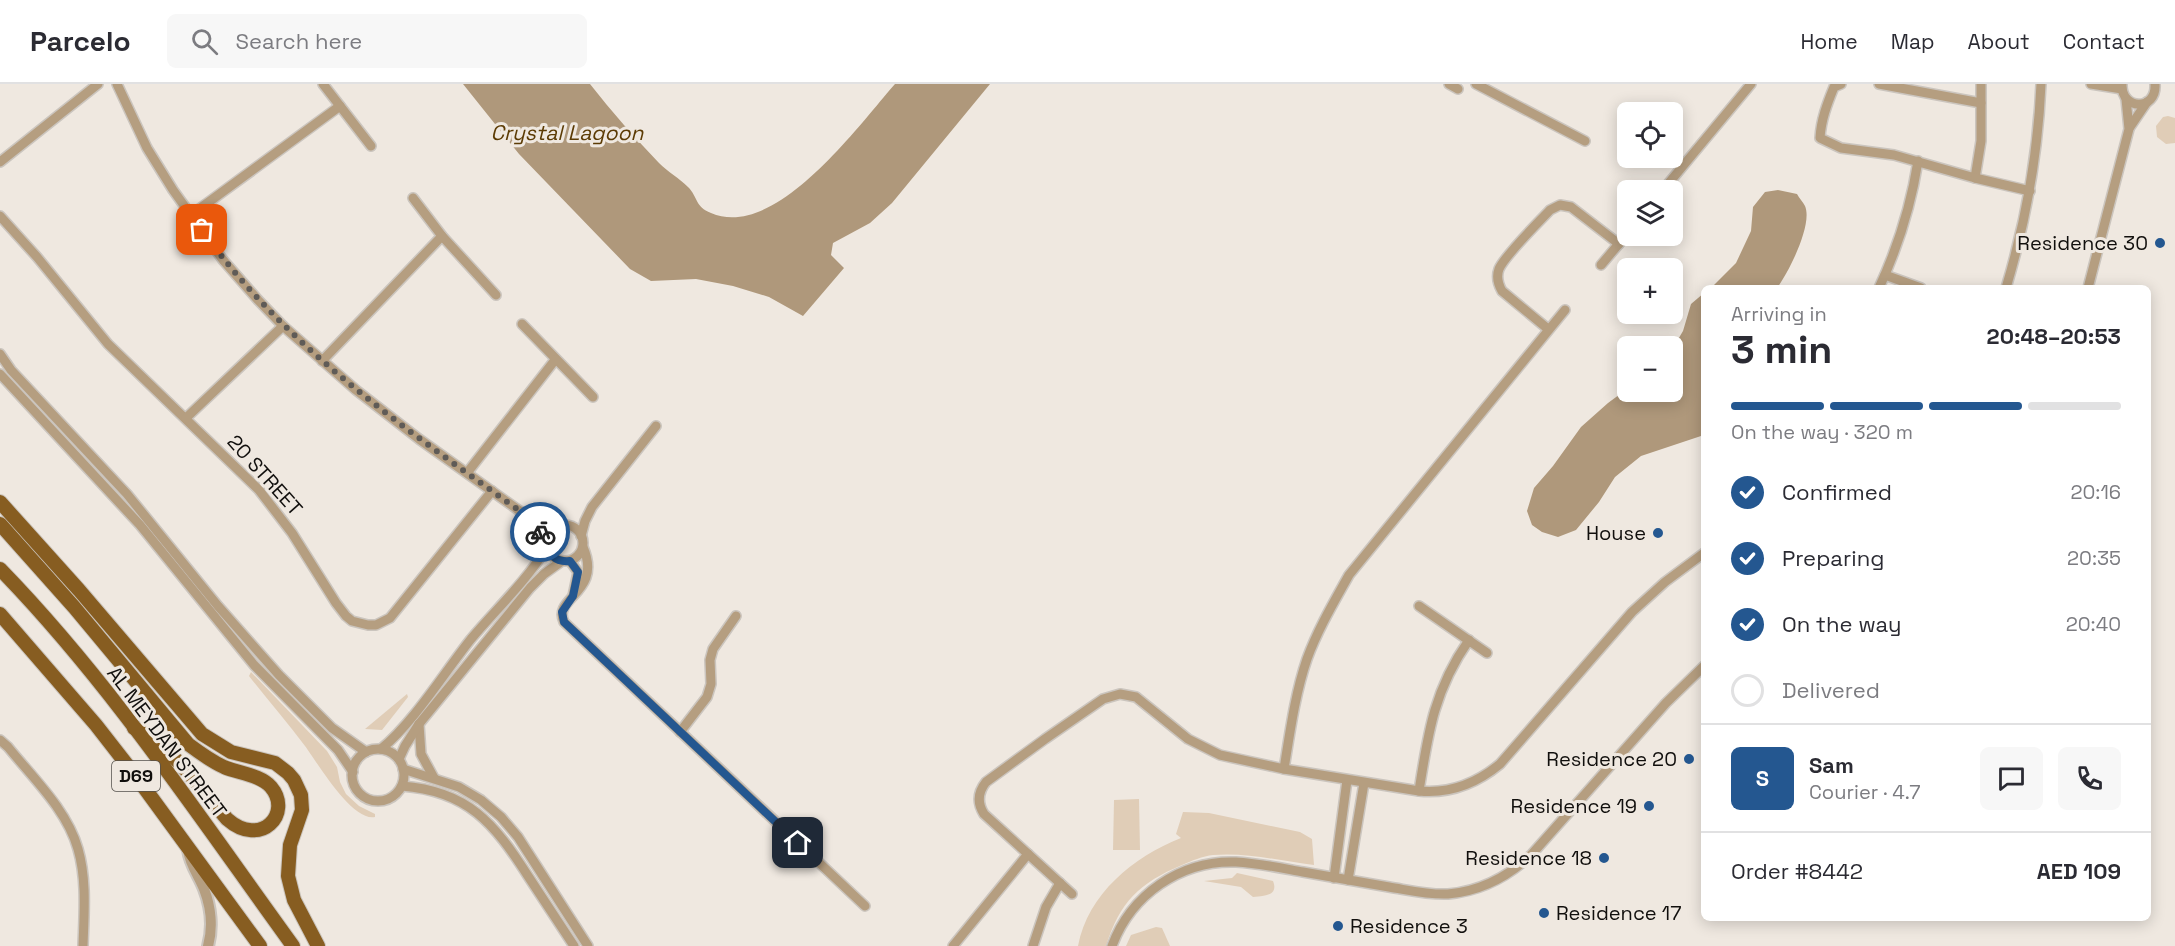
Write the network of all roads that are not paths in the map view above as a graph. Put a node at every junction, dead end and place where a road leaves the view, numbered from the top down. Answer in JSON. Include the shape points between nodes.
{"nodes":[{"id":1,"x":98,"y":84,"type":"edge"},
{"id":2,"x":117,"y":84,"type":"edge"},
{"id":3,"x":323,"y":84,"type":"edge"},
{"id":4,"x":1449,"y":84,"type":"edge"},
{"id":5,"x":1476,"y":84,"type":"edge"},
{"id":6,"x":1751,"y":84,"type":"edge"},
{"id":7,"x":1841,"y":84,"type":"edge"},
{"id":8,"x":1879,"y":84,"type":"edge"},
{"id":9,"x":1981,"y":84,"type":"edge"},
{"id":10,"x":2041,"y":84,"type":"edge"},
{"id":11,"x":2091,"y":84,"type":"edge"},
{"id":12,"x":2155,"y":84,"type":"edge"},
{"id":13,"x":1919,"y":87,"type":"edge"},
{"id":14,"x":1458,"y":89,"type":"dead end"},
{"id":15,"x":2123,"y":91,"type":"edge"},
{"id":16,"x":2147,"y":102,"type":"junction"},
{"id":17,"x":1981,"y":103,"type":"junction"},
{"id":18,"x":340,"y":106,"type":"junction"},
{"id":19,"x":2128,"y":129,"type":"junction"},
{"id":20,"x":1585,"y":141,"type":"dead end"},
{"id":21,"x":371,"y":146,"type":"dead end"},
{"id":22,"x":1918,"y":161,"type":"junction"},
{"id":23,"x":0,"y":162,"type":"edge"},
{"id":24,"x":1975,"y":177,"type":"junction"},
{"id":25,"x":1671,"y":180,"type":"edge"},
{"id":26,"x":2030,"y":191,"type":"junction"},
{"id":27,"x":413,"y":198,"type":"dead end"},
{"id":28,"x":191,"y":215,"type":"junction"},
{"id":29,"x":0,"y":216,"type":"edge"},
{"id":30,"x":442,"y":236,"type":"junction"},
{"id":31,"x":1617,"y":242,"type":"edge"},
{"id":32,"x":1617,"y":246,"type":"edge"},
{"id":33,"x":1601,"y":265,"type":"dead end"},
{"id":34,"x":1885,"y":275,"type":"junction"},
{"id":35,"x":1880,"y":285,"type":"edge"},
{"id":36,"x":1913,"y":285,"type":"edge"},
{"id":37,"x":2007,"y":285,"type":"edge"},
{"id":38,"x":2089,"y":285,"type":"edge"},
{"id":39,"x":496,"y":295,"type":"dead end"},
{"id":40,"x":1564,"y":310,"type":"dead end"},
{"id":41,"x":522,"y":324,"type":"dead end"},
{"id":42,"x":283,"y":326,"type":"junction"},
{"id":43,"x":1548,"y":329,"type":"junction"},
{"id":44,"x":0,"y":354,"type":"edge"},
{"id":45,"x":555,"y":360,"type":"junction"},
{"id":46,"x":322,"y":361,"type":"junction"},
{"id":47,"x":0,"y":374,"type":"edge"},
{"id":48,"x":593,"y":397,"type":"dead end"},
{"id":49,"x":186,"y":418,"type":"junction"},
{"id":50,"x":656,"y":426,"type":"dead end"},
{"id":51,"x":466,"y":473,"type":"junction"},
{"id":52,"x":492,"y":491,"type":"junction"},
{"id":53,"x":0,"y":502,"type":"edge"},
{"id":54,"x":592,"y":507,"type":"junction"},
{"id":55,"x":531,"y":519,"type":"junction"},
{"id":56,"x":0,"y":524,"type":"edge"},
{"id":57,"x":561,"y":526,"type":"junction"},
{"id":58,"x":581,"y":536,"type":"junction"},
{"id":59,"x":547,"y":546,"type":"junction"},
{"id":60,"x":583,"y":547,"type":"junction"},
{"id":61,"x":1701,"y":555,"type":"edge"},
{"id":62,"x":566,"y":561,"type":"junction"},
{"id":63,"x":0,"y":569,"type":"edge"},
{"id":64,"x":573,"y":596,"type":"junction"},
{"id":65,"x":1419,"y":606,"type":"dead end"},
{"id":66,"x":0,"y":614,"type":"edge"},
{"id":67,"x":736,"y":616,"type":"dead end"},
{"id":68,"x":473,"y":638,"type":"junction"},
{"id":69,"x":1469,"y":640,"type":"junction"},
{"id":70,"x":483,"y":646,"type":"junction"},
{"id":71,"x":1487,"y":653,"type":"dead end"},
{"id":72,"x":1701,"y":669,"type":"edge"},
{"id":73,"x":419,"y":723,"type":"junction"},
{"id":74,"x":134,"y":728,"type":"junction"},
{"id":75,"x":680,"y":732,"type":"junction"},
{"id":76,"x":0,"y":733,"type":"edge"},
{"id":77,"x":4,"y":743,"type":"edge"},
{"id":78,"x":381,"y":749,"type":"junction"},
{"id":79,"x":366,"y":752,"type":"junction"},
{"id":80,"x":399,"y":759,"type":"junction"},
{"id":81,"x":403,"y":769,"type":"junction"},
{"id":82,"x":1284,"y":769,"type":"junction"},
{"id":83,"x":352,"y":772,"type":"junction"},
{"id":84,"x":434,"y":778,"type":"junction"},
{"id":85,"x":1347,"y":780,"type":"junction"},
{"id":86,"x":1364,"y":783,"type":"junction"},
{"id":87,"x":402,"y":786,"type":"junction"},
{"id":88,"x":1419,"y":791,"type":"junction"},
{"id":89,"x":1341,"y":826,"type":"junction"},
{"id":90,"x":1356,"y":828,"type":"junction"},
{"id":91,"x":187,"y":847,"type":"junction"},
{"id":92,"x":1028,"y":854,"type":"junction"},
{"id":93,"x":1334,"y":878,"type":"junction"},
{"id":94,"x":1348,"y":880,"type":"junction"},
{"id":95,"x":1060,"y":883,"type":"junction"},
{"id":96,"x":1072,"y":894,"type":"dead end"},
{"id":97,"x":865,"y":906,"type":"dead end"},
{"id":98,"x":83,"y":946,"type":"edge"},
{"id":99,"x":208,"y":946,"type":"edge"},
{"id":100,"x":260,"y":946,"type":"edge"},
{"id":101,"x":293,"y":946,"type":"edge"},
{"id":102,"x":318,"y":946,"type":"edge"},
{"id":103,"x":574,"y":946,"type":"edge"},
{"id":104,"x":588,"y":946,"type":"edge"},
{"id":105,"x":953,"y":946,"type":"edge"},
{"id":106,"x":1033,"y":946,"type":"edge"},
{"id":107,"x":1112,"y":946,"type":"edge"}],
"edges":[{"from":1,"to":23,"type":"street"},
{"from":2,"to":28,"type":"street","via":[[156,166]]},
{"from":3,"to":18,"type":"street"},
{"from":4,"to":14,"type":"street"},
{"from":5,"to":20,"type":"street"},
{"from":6,"to":25,"type":"street"},
{"from":7,"to":22,"type":"street","via":[[1834,87],[1827,105],[1820,138],[1840,148]]},
{"from":8,"to":13,"type":"street"},
{"from":9,"to":17,"type":"street"},
{"from":10,"to":26,"type":"street"},
{"from":11,"to":15,"type":"street"},
{"from":12,"to":16,"type":"street","via":[[2154,95]]},
{"from":13,"to":17,"type":"street"},
{"from":15,"to":16,"type":"street","via":[[2133,104]]},
{"from":15,"to":19,"type":"street"},
{"from":16,"to":19,"type":"street"},
{"from":17,"to":24,"type":"street","via":[[1981,141]]},
{"from":18,"to":21,"type":"street"},
{"from":18,"to":28,"type":"street"},
{"from":19,"to":38,"type":"street"},
{"from":22,"to":24,"type":"street"},
{"from":22,"to":34,"type":"street","via":[[1910,205]]},
{"from":24,"to":26,"type":"street"},
{"from":26,"to":37,"type":"street"},
{"from":27,"to":30,"type":"street"},
{"from":28,"to":42,"type":"street","via":[[223,260]]},
{"from":29,"to":49,"type":"street","name":"20 STREET","via":[[108,344]]},
{"from":30,"to":39,"type":"street"},
{"from":30,"to":46,"type":"street"},
{"from":31,"to":43,"type":"street","via":[[1571,207],[1560,205],[1550,210],[1503,262],[1497,274],[1502,291]]},
{"from":32,"to":33,"type":"street"},
{"from":34,"to":35,"type":"street"},
{"from":34,"to":36,"type":"street"},
{"from":40,"to":43,"type":"street"},
{"from":41,"to":45,"type":"street"},
{"from":42,"to":46,"type":"street"},
{"from":42,"to":49,"type":"street"},
{"from":43,"to":82,"type":"street","via":[[1349,575],[1307,659]]},
{"from":44,"to":79,"type":"street","via":[[127,494],[279,675],[332,728]]},
{"from":45,"to":48,"type":"street"},
{"from":45,"to":51,"type":"street"},
{"from":46,"to":51,"type":"street"},
{"from":47,"to":83,"type":"street","via":[[140,525],[254,665],[338,750]]},
{"from":49,"to":52,"type":"street","name":"20 STREET","via":[[259,490],[292,533],[336,603],[346,616],[360,624],[376,625],[396,612]]},
{"from":50,"to":54,"type":"street"},
{"from":51,"to":52,"type":"street"},
{"from":52,"to":55,"type":"street"},
{"from":53,"to":102,"type":"main road","via":[[202,734],[231,752],[275,763],[294,780],[302,810],[290,845],[288,876],[294,900]]},
{"from":54,"to":57,"type":"street"},
{"from":54,"to":58,"type":"street"},
{"from":55,"to":57,"type":"street"},
{"from":55,"to":59,"type":"street"},
{"from":56,"to":74,"type":"main road","via":[[188,744],[209,759],[272,788],[278,805],[272,821],[258,831],[238,828],[167,751]]},
{"from":57,"to":58,"type":"street","via":[[574,528]]},
{"from":57,"to":59,"type":"street","via":[[548,536]]},
{"from":58,"to":60,"type":"street"},
{"from":59,"to":62,"type":"street","via":[[552,556]]},
{"from":59,"to":68,"type":"street","via":[[530,575]]},
{"from":60,"to":62,"type":"street"},
{"from":60,"to":64,"type":"street","via":[[587,574]]},
{"from":61,"to":88,"type":"street","via":[[1632,612],[1500,764],[1461,787]]},
{"from":62,"to":64,"type":"street","via":[[578,572]]},
{"from":62,"to":70,"type":"street","via":[[537,580]]},
{"from":63,"to":74,"type":"main road","name":"AL MEYDAN STREET","number":"D69","via":[[43,615]]},
{"from":64,"to":75,"type":"street","via":[[562,612],[564,622]]},
{"from":65,"to":69,"type":"street"},
{"from":66,"to":91,"type":"main road","number":"D69","via":[[96,725]]},
{"from":67,"to":75,"type":"street","via":[[713,649],[707,697]]},
{"from":68,"to":70,"type":"street"},
{"from":68,"to":78,"type":"street","via":[[405,725]]},
{"from":69,"to":71,"type":"street"},
{"from":69,"to":88,"type":"street","via":[[1451,668],[1433,711]]},
{"from":70,"to":73,"type":"street"},
{"from":72,"to":94,"type":"street","via":[[1540,846],[1502,878],[1468,891],[1438,894]]},
{"from":73,"to":80,"type":"street"},
{"from":73,"to":84,"type":"street","via":[[421,754]]},
{"from":74,"to":101,"type":"main road","name":"AL MEYDAN STREET","number":"D69"},
{"from":75,"to":97,"type":"street"},
{"from":76,"to":77,"type":"street"},
{"from":77,"to":98,"type":"street","via":[[73,834],[83,878]]},
{"from":78,"to":79,"type":"street"},
{"from":78,"to":80,"type":"street"},
{"from":79,"to":83,"type":"street"},
{"from":80,"to":81,"type":"street"},
{"from":81,"to":84,"type":"street"},
{"from":81,"to":87,"type":"street"},
{"from":82,"to":85,"type":"street"},
{"from":82,"to":92,"type":"street","via":[[1220,755],[1188,739],[1136,698],[1120,694],[1108,697],[1026,752],[981,789],[979,802],[984,814]]},
{"from":83,"to":87,"type":"street","via":[[359,792],[374,800],[390,798]]},
{"from":84,"to":104,"type":"street","via":[[476,797],[510,826]]},
{"from":85,"to":86,"type":"street"},
{"from":85,"to":89,"type":"street"},
{"from":86,"to":88,"type":"street"},
{"from":86,"to":90,"type":"street"},
{"from":87,"to":103,"type":"street","via":[[443,794],[488,821]]},
{"from":89,"to":90,"type":"street"},
{"from":89,"to":93,"type":"street"},
{"from":90,"to":94,"type":"street"},
{"from":91,"to":99,"type":"street","via":[[208,902]]},
{"from":91,"to":100,"type":"main road","number":"D69"},
{"from":92,"to":95,"type":"street"},
{"from":92,"to":105,"type":"street"},
{"from":93,"to":94,"type":"street"},
{"from":93,"to":107,"type":"street","via":[[1236,862],[1196,867],[1148,893],[1129,913]]},
{"from":95,"to":96,"type":"street"},
{"from":95,"to":106,"type":"street"}]}
